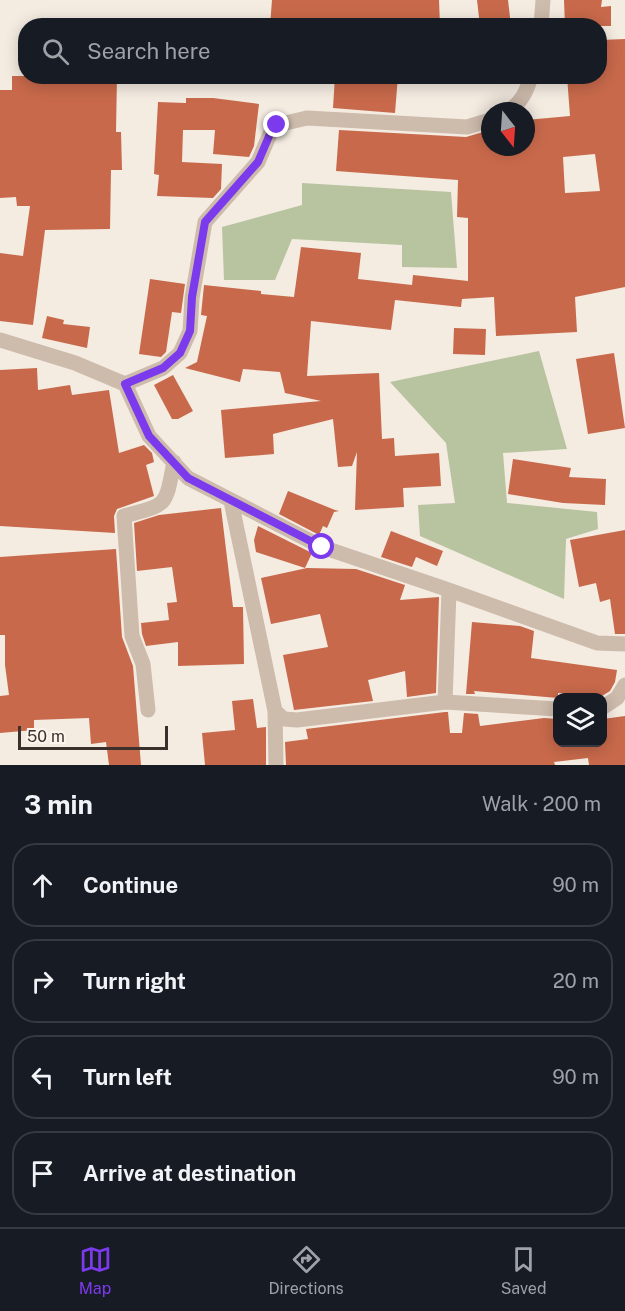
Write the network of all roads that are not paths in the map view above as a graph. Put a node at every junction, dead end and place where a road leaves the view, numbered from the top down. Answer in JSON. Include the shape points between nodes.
{"nodes":[{"id":1,"x":543,"y":0,"type":"edge"},
{"id":2,"x":542,"y":18,"type":"edge"},
{"id":3,"x":529,"y":84,"type":"edge"},
{"id":4,"x":520,"y":102,"type":"edge"},
{"id":5,"x":481,"y":123,"type":"edge"},
{"id":6,"x":0,"y":340,"type":"edge"},
{"id":7,"x":125,"y":384,"type":"junction"},
{"id":8,"x":174,"y":462,"type":"junction"},
{"id":9,"x":231,"y":501,"type":"junction"},
{"id":10,"x":449,"y":590,"type":"junction"},
{"id":11,"x":625,"y":644,"type":"edge"},
{"id":12,"x":625,"y":685,"type":"edge"},
{"id":13,"x":445,"y":702,"type":"junction"},
{"id":14,"x":607,"y":705,"type":"edge"},
{"id":15,"x":553,"y":709,"type":"edge"},
{"id":16,"x":148,"y":710,"type":"dead end"},
{"id":17,"x":275,"y":711,"type":"junction"},
{"id":18,"x":276,"y":765,"type":"edge"}],
"edges":[{"from":1,"to":2,"type":"street"},
{"from":3,"to":4,"type":"street"},
{"from":5,"to":7,"type":"street","via":[[467,127],[307,118],[277,125],[258,162],[205,222],[190,331],[180,353],[163,368]]},
{"from":6,"to":7,"type":"street","via":[[75,363]]},
{"from":7,"to":8,"type":"street","via":[[149,436]]},
{"from":8,"to":9,"type":"street","via":[[188,478]]},
{"from":8,"to":16,"type":"street","via":[[168,495],[159,506],[124,516],[132,636],[143,664]]},
{"from":9,"to":10,"type":"street","via":[[322,547]]},
{"from":9,"to":17,"type":"street"},
{"from":10,"to":11,"type":"street","via":[[597,643]]},
{"from":10,"to":13,"type":"street"},
{"from":12,"to":14,"type":"street"},
{"from":13,"to":15,"type":"street"},
{"from":13,"to":17,"type":"street","via":[[297,720],[284,718]]},
{"from":17,"to":18,"type":"street"}]}
